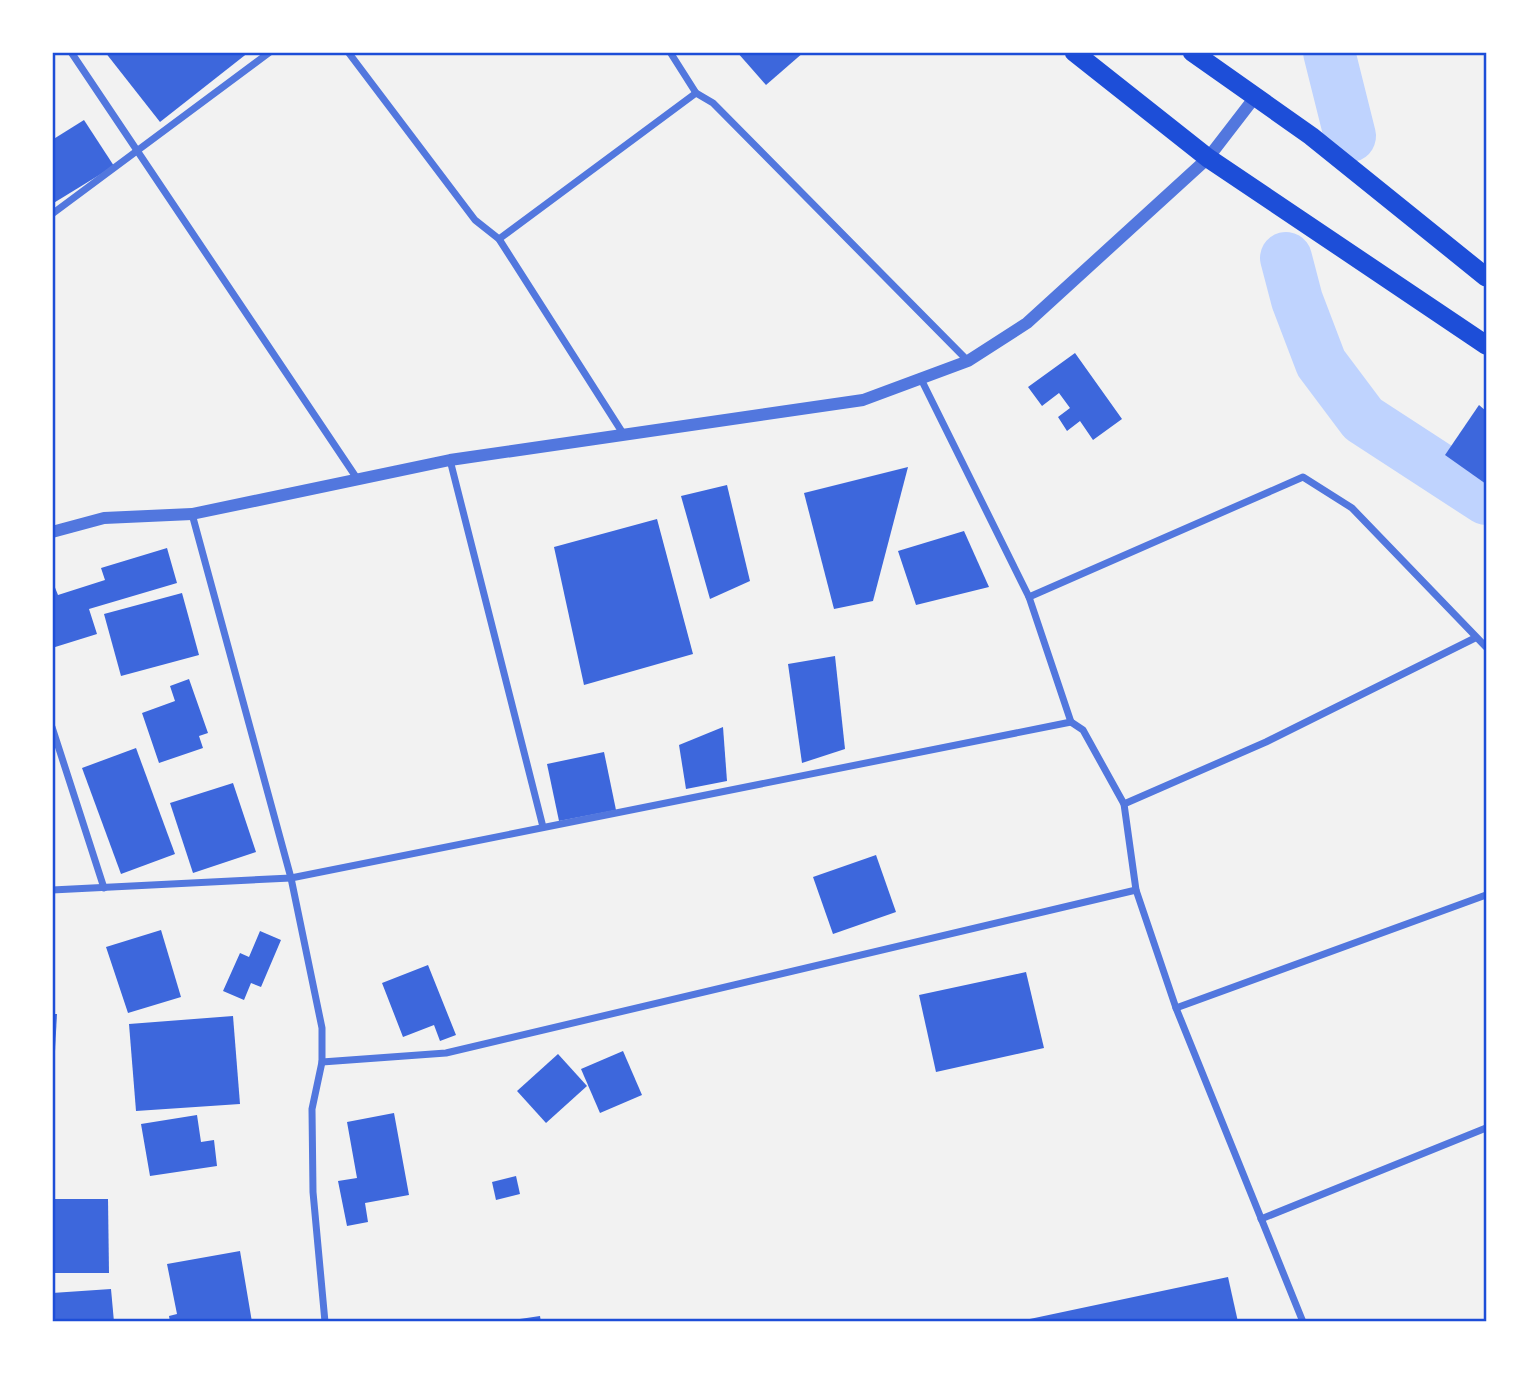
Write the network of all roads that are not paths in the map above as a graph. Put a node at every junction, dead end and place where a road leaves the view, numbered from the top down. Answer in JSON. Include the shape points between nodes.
{"nodes":[{"id":1,"x":71,"y":52,"type":"edge"},
{"id":2,"x":270,"y":52,"type":"edge"},
{"id":3,"x":348,"y":52,"type":"edge"},
{"id":4,"x":670,"y":52,"type":"edge"},
{"id":5,"x":1074,"y":52,"type":"edge"},
{"id":6,"x":1192,"y":52,"type":"edge"},
{"id":7,"x":695,"y":93,"type":"junction"},
{"id":8,"x":1255,"y":97,"type":"junction"},
{"id":9,"x":137,"y":154,"type":"junction"},
{"id":10,"x":1208,"y":158,"type":"junction"},
{"id":11,"x":52,"y":214,"type":"edge"},
{"id":12,"x":499,"y":239,"type":"junction"},
{"id":13,"x":1486,"y":277,"type":"edge"},
{"id":14,"x":1486,"y":345,"type":"edge"},
{"id":15,"x":968,"y":361,"type":"junction"},
{"id":16,"x":920,"y":377,"type":"junction"},
{"id":17,"x":624,"y":435,"type":"junction"},
{"id":18,"x":450,"y":460,"type":"junction"},
{"id":19,"x":358,"y":481,"type":"junction"},
{"id":20,"x":192,"y":514,"type":"junction"},
{"id":21,"x":52,"y":532,"type":"edge"},
{"id":22,"x":1028,"y":597,"type":"junction"},
{"id":23,"x":1475,"y":638,"type":"junction"},
{"id":24,"x":1486,"y":647,"type":"edge"},
{"id":25,"x":1072,"y":722,"type":"junction"},
{"id":26,"x":52,"y":727,"type":"edge"},
{"id":27,"x":1124,"y":804,"type":"junction"},
{"id":28,"x":543,"y":828,"type":"junction"},
{"id":29,"x":290,"y":878,"type":"junction"},
{"id":30,"x":104,"y":888,"type":"junction"},
{"id":31,"x":52,"y":890,"type":"edge"},
{"id":32,"x":1136,"y":890,"type":"junction"},
{"id":33,"x":1486,"y":895,"type":"edge"},
{"id":34,"x":1176,"y":1009,"type":"junction"},
{"id":35,"x":322,"y":1062,"type":"junction"},
{"id":36,"x":1486,"y":1128,"type":"edge"},
{"id":37,"x":1261,"y":1219,"type":"junction"},
{"id":38,"x":325,"y":1321,"type":"edge"},
{"id":39,"x":1303,"y":1321,"type":"edge"}],
"edges":[{"from":1,"to":9,"type":"street"},
{"from":2,"to":9,"type":"street"},
{"from":3,"to":12,"type":"street","via":[[475,220]]},
{"from":4,"to":7,"type":"street"},
{"from":5,"to":10,"type":"highway"},
{"from":6,"to":8,"type":"highway"},
{"from":7,"to":12,"type":"street"},
{"from":7,"to":15,"type":"street","via":[[713,103]]},
{"from":8,"to":10,"type":"street"},
{"from":8,"to":13,"type":"highway","via":[[1311,136]]},
{"from":9,"to":11,"type":"street"},
{"from":9,"to":19,"type":"street"},
{"from":10,"to":14,"type":"highway"},
{"from":10,"to":15,"type":"street","via":[[1027,323]]},
{"from":12,"to":17,"type":"street"},
{"from":15,"to":16,"type":"street"},
{"from":16,"to":17,"type":"street","via":[[863,400]]},
{"from":16,"to":22,"type":"street"},
{"from":17,"to":18,"type":"street"},
{"from":18,"to":19,"type":"street"},
{"from":18,"to":28,"type":"street"},
{"from":19,"to":20,"type":"street"},
{"from":20,"to":21,"type":"street","via":[[104,518]]},
{"from":20,"to":29,"type":"street"},
{"from":22,"to":23,"type":"street","via":[[1303,477],[1352,508]]},
{"from":22,"to":25,"type":"street"},
{"from":23,"to":24,"type":"street"},
{"from":23,"to":27,"type":"street","via":[[1266,742]]},
{"from":25,"to":27,"type":"street","via":[[1083,730]]},
{"from":25,"to":28,"type":"street"},
{"from":26,"to":30,"type":"street"},
{"from":27,"to":32,"type":"street"},
{"from":28,"to":29,"type":"street"},
{"from":29,"to":30,"type":"street"},
{"from":29,"to":35,"type":"street","via":[[322,1028]]},
{"from":30,"to":31,"type":"street"},
{"from":32,"to":34,"type":"street"},
{"from":32,"to":35,"type":"street","via":[[446,1053]]},
{"from":33,"to":34,"type":"street"},
{"from":34,"to":37,"type":"street"},
{"from":35,"to":38,"type":"street","via":[[312,1110],[313,1192]]},
{"from":36,"to":37,"type":"street"},
{"from":37,"to":39,"type":"street"}]}
